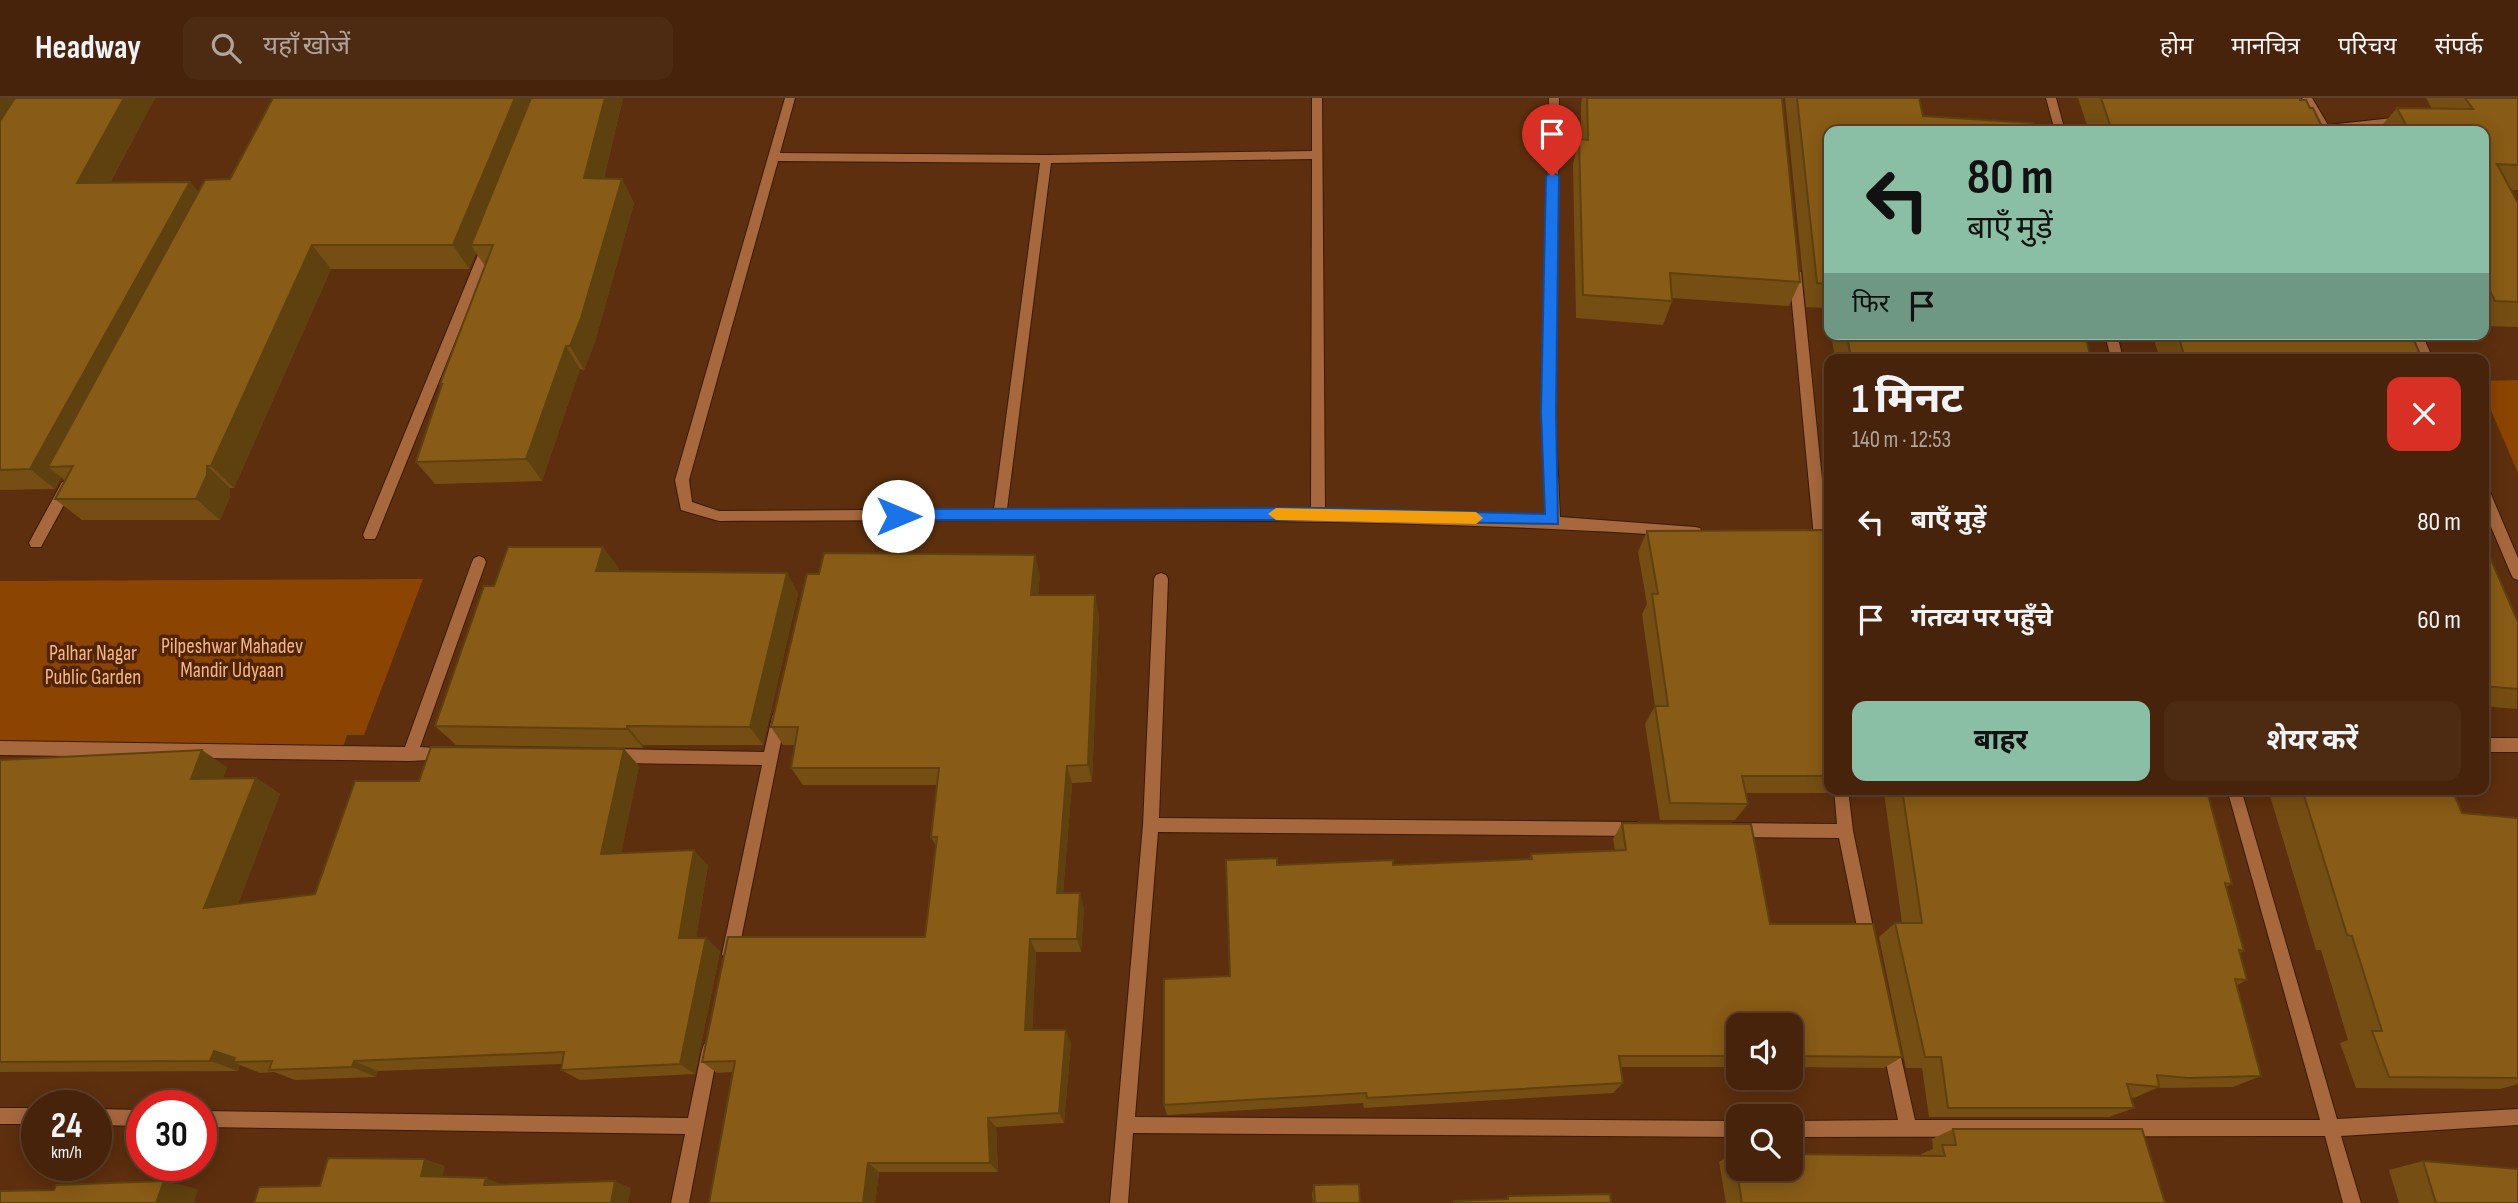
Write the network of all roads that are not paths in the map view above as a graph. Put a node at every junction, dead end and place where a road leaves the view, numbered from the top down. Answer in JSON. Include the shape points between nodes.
{"nodes":[{"id":1,"x":790,"y":98,"type":"edge"},
{"id":2,"x":1317,"y":98,"type":"edge"},
{"id":3,"x":1554,"y":98,"type":"edge"},
{"id":4,"x":2051,"y":98,"type":"edge"},
{"id":5,"x":2307,"y":98,"type":"edge"},
{"id":6,"x":2421,"y":119,"type":"edge"},
{"id":7,"x":2059,"y":126,"type":"edge"},
{"id":8,"x":2324,"y":126,"type":"edge"},
{"id":9,"x":2361,"y":126,"type":"edge"},
{"id":10,"x":1318,"y":155,"type":"junction"},
{"id":11,"x":774,"y":157,"type":"junction"},
{"id":12,"x":1046,"y":159,"type":"junction"},
{"id":13,"x":494,"y":231,"type":"edge"},
{"id":14,"x":1794,"y":265,"type":"edge"},
{"id":15,"x":75,"y":471,"type":"edge"},
{"id":16,"x":2489,"y":506,"type":"edge"},
{"id":17,"x":1318,"y":514,"type":"junction"},
{"id":18,"x":1000,"y":515,"type":"junction"},
{"id":19,"x":1553,"y":520,"type":"junction"},
{"id":20,"x":1714,"y":534,"type":"edge"},
{"id":21,"x":370,"y":535,"type":"dead end"},
{"id":22,"x":36,"y":543,"type":"dead end"},
{"id":23,"x":1820,"y":546,"type":"edge"},
{"id":24,"x":479,"y":562,"type":"dead end"},
{"id":25,"x":2518,"y":574,"type":"edge"},
{"id":26,"x":1161,"y":579,"type":"dead end"},
{"id":27,"x":782,"y":706,"type":"edge"},
{"id":28,"x":2489,"y":745,"type":"edge"},
{"id":29,"x":2518,"y":745,"type":"edge"},
{"id":30,"x":0,"y":748,"type":"edge"},
{"id":31,"x":410,"y":754,"type":"junction"},
{"id":32,"x":466,"y":754,"type":"edge"},
{"id":33,"x":604,"y":756,"type":"edge"},
{"id":34,"x":770,"y":759,"type":"junction"},
{"id":35,"x":1841,"y":795,"type":"edge"},
{"id":36,"x":2236,"y":795,"type":"edge"},
{"id":37,"x":1152,"y":825,"type":"junction"},
{"id":38,"x":1650,"y":830,"type":"edge"},
{"id":39,"x":1720,"y":830,"type":"edge"},
{"id":40,"x":1844,"y":831,"type":"junction"},
{"id":41,"x":1870,"y":953,"type":"edge"},
{"id":42,"x":725,"y":976,"type":"edge"},
{"id":43,"x":714,"y":1030,"type":"edge"},
{"id":44,"x":1888,"y":1034,"type":"edge"},
{"id":45,"x":0,"y":1116,"type":"edge"},
{"id":46,"x":21,"y":1116,"type":"edge"},
{"id":47,"x":2518,"y":1117,"type":"edge"},
{"id":48,"x":217,"y":1119,"type":"edge"},
{"id":49,"x":1126,"y":1125,"type":"junction"},
{"id":50,"x":695,"y":1126,"type":"junction"},
{"id":51,"x":1908,"y":1128,"type":"junction"},
{"id":52,"x":2331,"y":1128,"type":"junction"},
{"id":53,"x":1726,"y":1129,"type":"edge"},
{"id":54,"x":1803,"y":1129,"type":"edge"},
{"id":55,"x":680,"y":1203,"type":"edge"},
{"id":56,"x":1119,"y":1203,"type":"edge"},
{"id":57,"x":2352,"y":1203,"type":"edge"}],
"edges":[{"from":1,"to":11,"type":"street"},
{"from":2,"to":10,"type":"street"},
{"from":3,"to":19,"type":"street","via":[[1549,412]]},
{"from":4,"to":7,"type":"street"},
{"from":5,"to":8,"type":"street"},
{"from":6,"to":9,"type":"street"},
{"from":10,"to":12,"type":"street"},
{"from":10,"to":17,"type":"street"},
{"from":11,"to":12,"type":"street"},
{"from":11,"to":18,"type":"street","via":[[682,480],[686,506],[719,516]]},
{"from":12,"to":18,"type":"street"},
{"from":13,"to":21,"type":"street"},
{"from":14,"to":23,"type":"street"},
{"from":15,"to":22,"type":"street"},
{"from":16,"to":25,"type":"street"},
{"from":17,"to":18,"type":"street"},
{"from":17,"to":19,"type":"street"},
{"from":19,"to":20,"type":"street"},
{"from":24,"to":31,"type":"street"},
{"from":26,"to":37,"type":"street"},
{"from":27,"to":34,"type":"street"},
{"from":28,"to":29,"type":"street"},
{"from":30,"to":31,"type":"street"},
{"from":31,"to":32,"type":"street"},
{"from":33,"to":34,"type":"street"},
{"from":34,"to":42,"type":"street"},
{"from":35,"to":40,"type":"street"},
{"from":36,"to":52,"type":"street"},
{"from":37,"to":38,"type":"street"},
{"from":37,"to":49,"type":"street"},
{"from":39,"to":40,"type":"street"},
{"from":40,"to":41,"type":"street"},
{"from":43,"to":50,"type":"street"},
{"from":44,"to":51,"type":"street"},
{"from":45,"to":46,"type":"street"},
{"from":47,"to":52,"type":"street"},
{"from":48,"to":50,"type":"street"},
{"from":49,"to":53,"type":"street"},
{"from":49,"to":56,"type":"street"},
{"from":50,"to":55,"type":"street"},
{"from":51,"to":52,"type":"street"},
{"from":51,"to":54,"type":"street"},
{"from":52,"to":57,"type":"street"}]}
